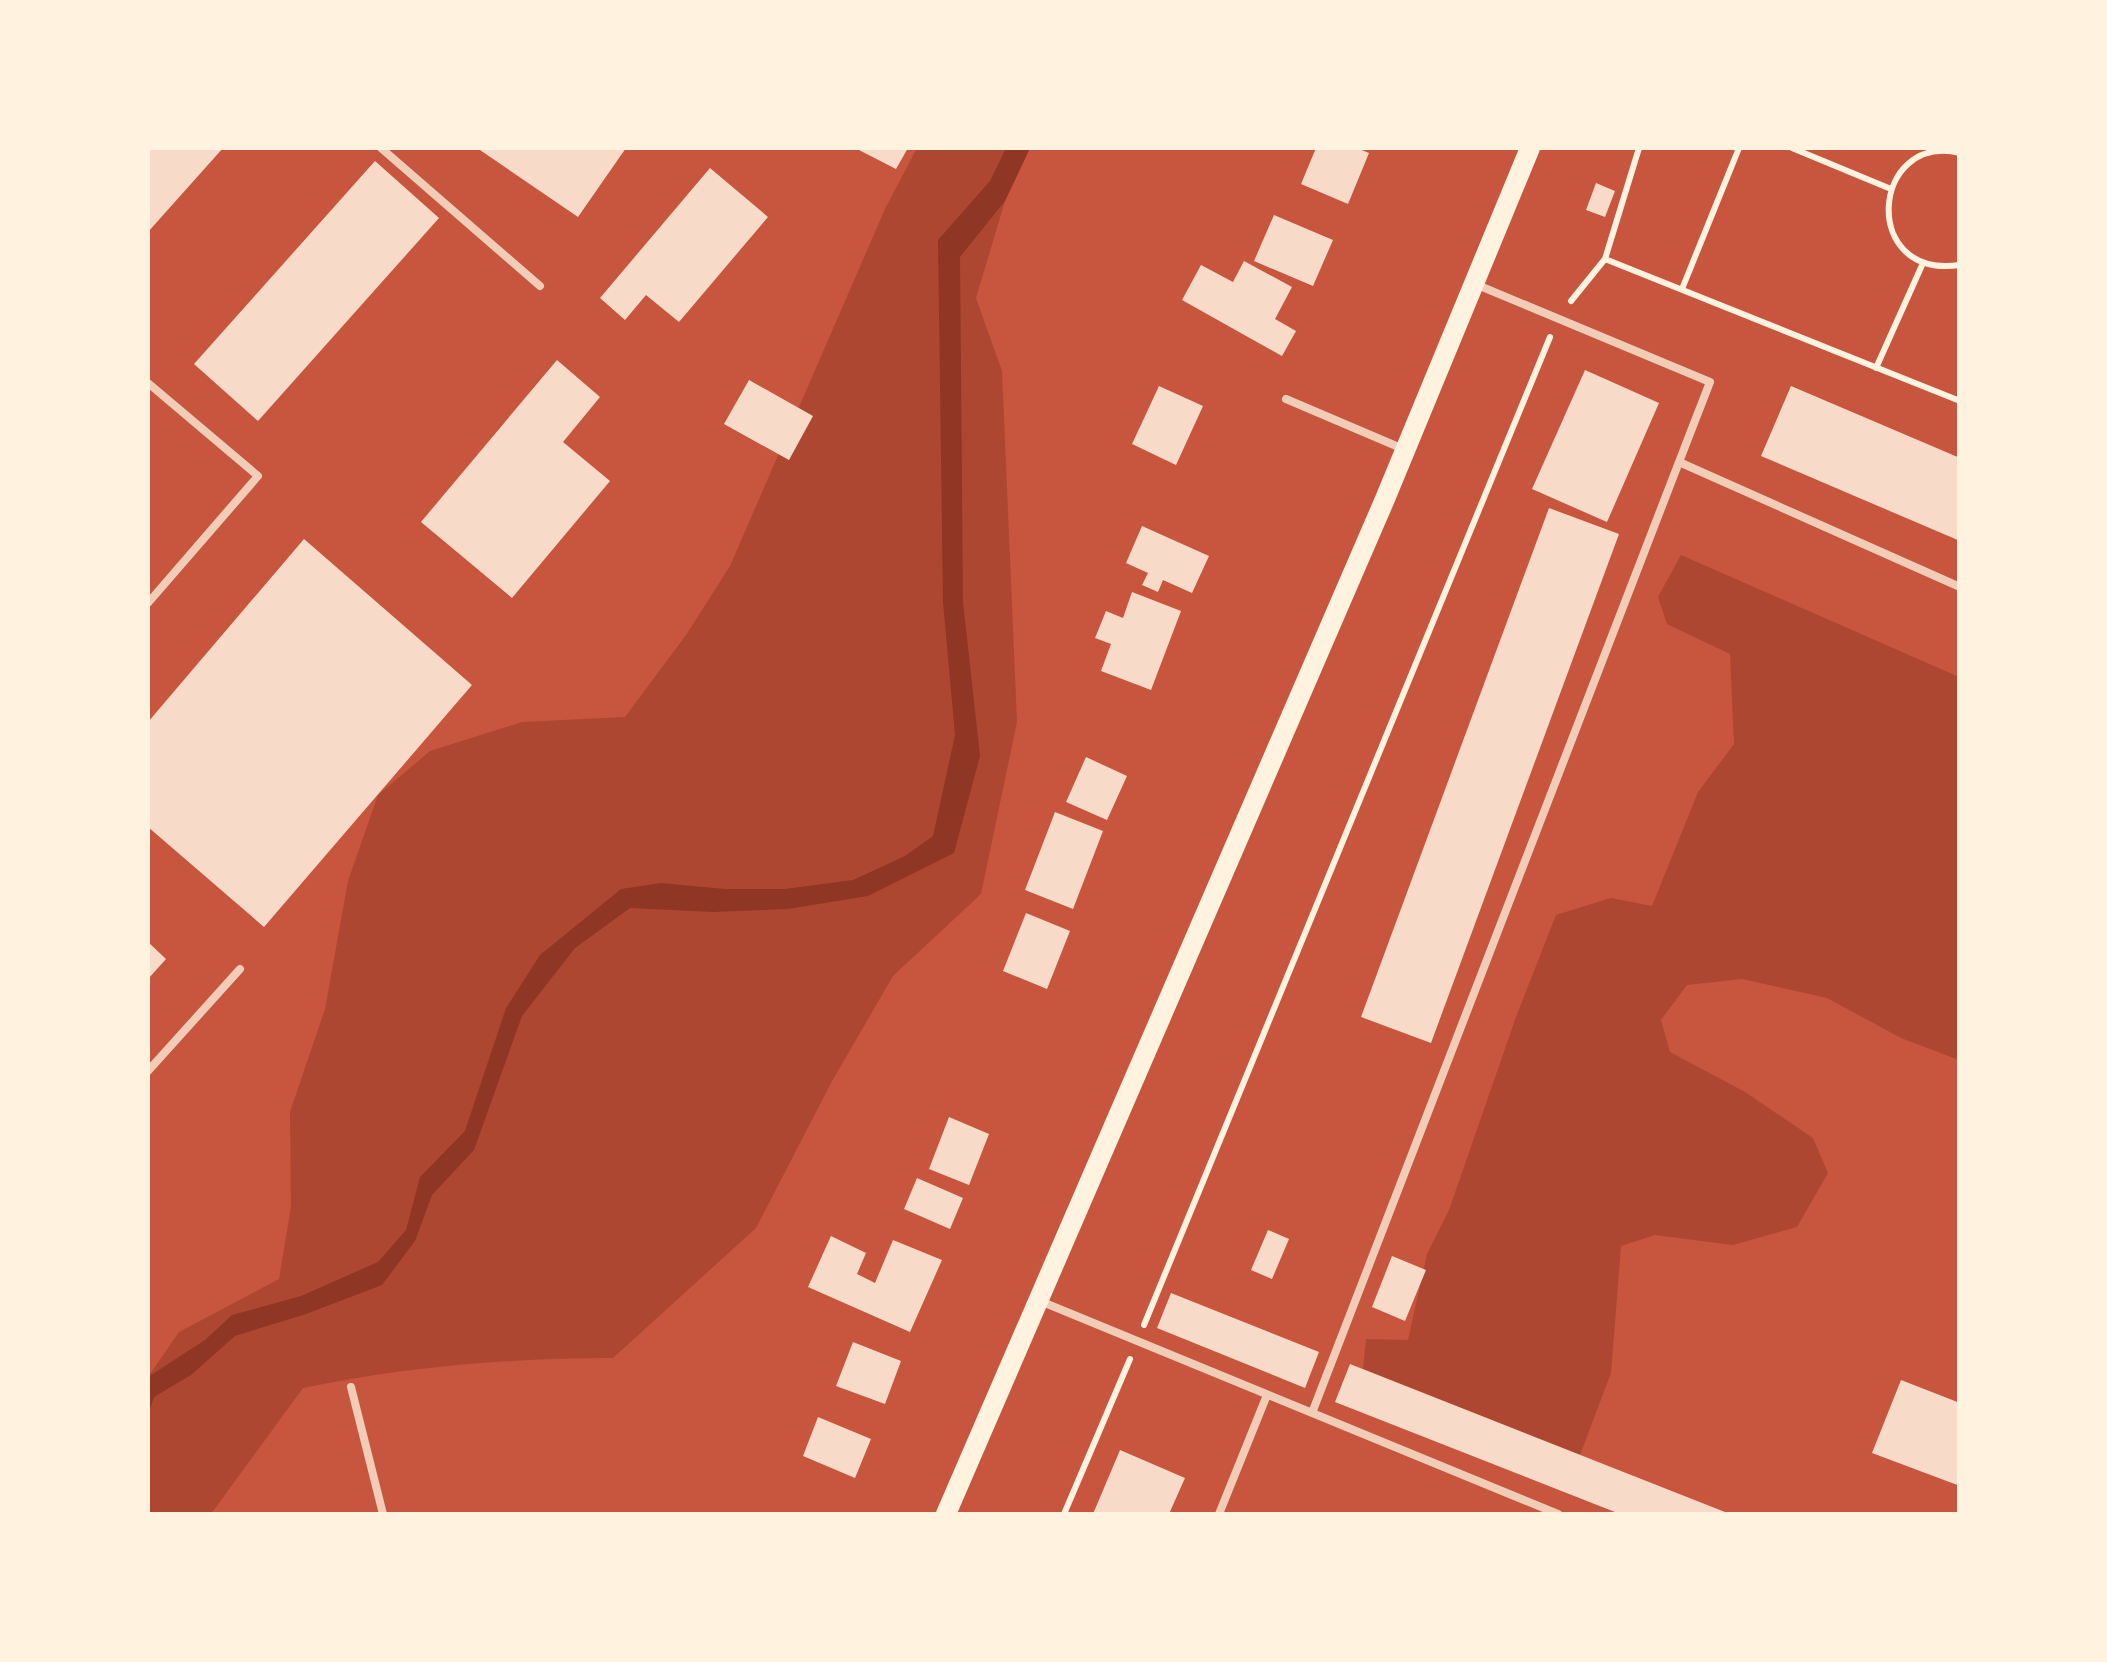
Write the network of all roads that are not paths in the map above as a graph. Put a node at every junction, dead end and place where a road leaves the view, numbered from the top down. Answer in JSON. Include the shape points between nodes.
{"nodes":[{"id":1,"x":381,"y":148,"type":"edge"},
{"id":2,"x":1530,"y":148,"type":"edge"},
{"id":3,"x":1474,"y":284,"type":"junction"},
{"id":4,"x":540,"y":286,"type":"dead end"},
{"id":5,"x":148,"y":383,"type":"edge"},
{"id":6,"x":1286,"y":399,"type":"dead end"},
{"id":7,"x":1406,"y":450,"type":"junction"},
{"id":8,"x":1680,"y":462,"type":"junction"},
{"id":9,"x":1960,"y":587,"type":"edge"},
{"id":10,"x":148,"y":603,"type":"edge"},
{"id":11,"x":240,"y":969,"type":"dead end"},
{"id":12,"x":148,"y":1071,"type":"edge"},
{"id":13,"x":1040,"y":1301,"type":"junction"},
{"id":14,"x":352,"y":1387,"type":"dead end"},
{"id":15,"x":1267,"y":1395,"type":"junction"},
{"id":16,"x":1312,"y":1413,"type":"junction"},
{"id":17,"x":382,"y":1514,"type":"edge"},
{"id":18,"x":946,"y":1514,"type":"edge"},
{"id":19,"x":1218,"y":1514,"type":"edge"},
{"id":20,"x":1558,"y":1514,"type":"edge"}],
"edges":[{"from":1,"to":4,"type":"lane"},
{"from":2,"to":3,"type":"main road"},
{"from":3,"to":7,"type":"main road"},
{"from":3,"to":8,"type":"lane","via":[[1710,382]]},
{"from":5,"to":10,"type":"lane","via":[[258,476]]},
{"from":6,"to":7,"type":"lane"},
{"from":7,"to":13,"type":"main road"},
{"from":8,"to":9,"type":"lane"},
{"from":8,"to":16,"type":"lane"},
{"from":11,"to":12,"type":"lane"},
{"from":13,"to":15,"type":"lane"},
{"from":13,"to":18,"type":"main road"},
{"from":14,"to":17,"type":"lane"},
{"from":15,"to":16,"type":"lane"},
{"from":15,"to":19,"type":"lane"},
{"from":16,"to":20,"type":"lane"}]}
